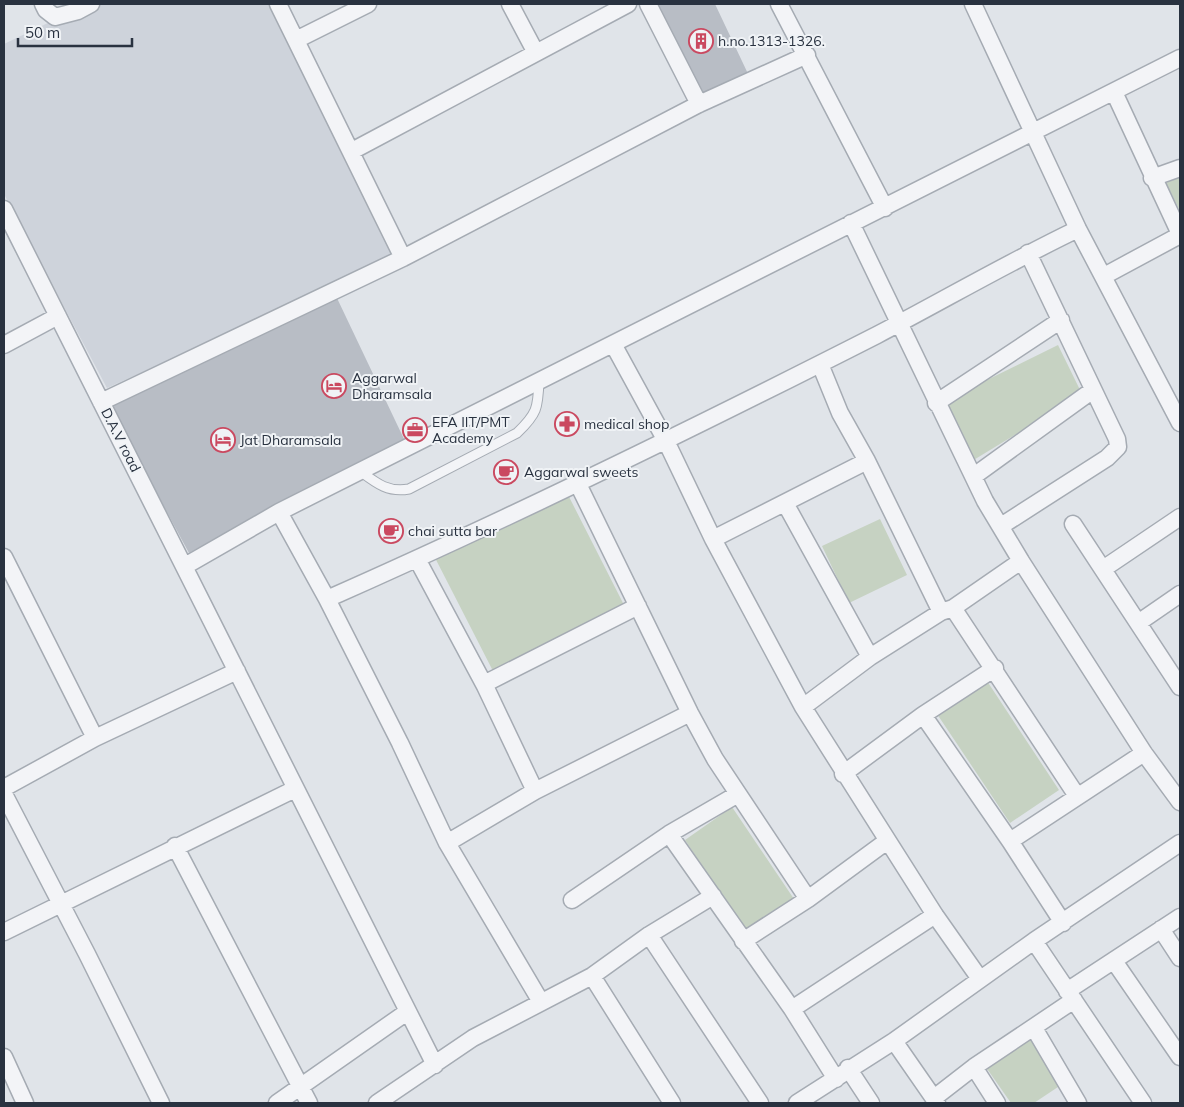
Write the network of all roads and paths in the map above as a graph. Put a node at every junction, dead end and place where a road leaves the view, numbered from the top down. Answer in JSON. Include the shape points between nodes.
{"nodes":[{"id":1,"x":44,"y":4,"type":"edge"},
{"id":2,"x":91,"y":4,"type":"edge"},
{"id":3,"x":278,"y":4,"type":"edge"},
{"id":4,"x":368,"y":4,"type":"edge"},
{"id":5,"x":510,"y":4,"type":"edge"},
{"id":6,"x":628,"y":4,"type":"edge"},
{"id":7,"x":648,"y":4,"type":"edge"},
{"id":8,"x":779,"y":4,"type":"edge"},
{"id":9,"x":973,"y":4,"type":"edge"},
{"id":10,"x":296,"y":40,"type":"junction"},
{"id":11,"x":536,"y":53,"type":"junction"},
{"id":12,"x":807,"y":55,"type":"junction"},
{"id":13,"x":1180,"y":58,"type":"edge"},
{"id":14,"x":1114,"y":92,"type":"junction"},
{"id":15,"x":699,"y":104,"type":"junction"},
{"id":16,"x":1032,"y":133,"type":"junction"},
{"id":17,"x":352,"y":151,"type":"junction"},
{"id":18,"x":1180,"y":168,"type":"edge"},
{"id":19,"x":1152,"y":178,"type":"junction"},
{"id":20,"x":885,"y":208,"type":"junction"},
{"id":21,"x":4,"y":209,"type":"edge"},
{"id":22,"x":851,"y":223,"type":"junction"},
{"id":23,"x":1078,"y":229,"type":"junction"},
{"id":24,"x":1180,"y":235,"type":"edge"},
{"id":25,"x":1028,"y":253,"type":"junction"},
{"id":26,"x":403,"y":258,"type":"junction"},
{"id":27,"x":1104,"y":276,"type":"junction"},
{"id":28,"x":58,"y":316,"type":"junction"},
{"id":29,"x":1061,"y":320,"type":"junction"},
{"id":30,"x":900,"y":323,"type":"junction"},
{"id":31,"x":613,"y":344,"type":"junction"},
{"id":32,"x":4,"y":345,"type":"edge"},
{"id":33,"x":820,"y":364,"type":"junction"},
{"id":34,"x":539,"y":381,"type":"junction"},
{"id":35,"x":1093,"y":390,"type":"junction"},
{"id":36,"x":101,"y":402,"type":"junction"},
{"id":37,"x":936,"y":403,"type":"junction"},
{"id":38,"x":1180,"y":423,"type":"edge"},
{"id":39,"x":666,"y":441,"type":"junction"},
{"id":40,"x":867,"y":461,"type":"junction"},
{"id":41,"x":360,"y":471,"type":"junction"},
{"id":42,"x":974,"y":476,"type":"junction"},
{"id":43,"x":577,"y":482,"type":"junction"},
{"id":44,"x":785,"y":503,"type":"junction"},
{"id":45,"x":279,"y":512,"type":"junction"},
{"id":46,"x":1180,"y":517,"type":"edge"},
{"id":47,"x":1073,"y":524,"type":"dead end"},
{"id":48,"x":1001,"y":526,"type":"junction"},
{"id":49,"x":712,"y":539,"type":"junction"},
{"id":50,"x":4,"y":557,"type":"edge"},
{"id":51,"x":417,"y":559,"type":"junction"},
{"id":52,"x":1021,"y":561,"type":"junction"},
{"id":53,"x":185,"y":566,"type":"junction"},
{"id":54,"x":1103,"y":569,"type":"junction"},
{"id":55,"x":1180,"y":594,"type":"edge"},
{"id":56,"x":327,"y":599,"type":"junction"},
{"id":57,"x":638,"y":606,"type":"junction"},
{"id":58,"x":947,"y":610,"type":"junction"},
{"id":59,"x":1138,"y":623,"type":"junction"},
{"id":60,"x":870,"y":657,"type":"junction"},
{"id":61,"x":995,"y":668,"type":"junction"},
{"id":62,"x":237,"y":671,"type":"junction"},
{"id":63,"x":484,"y":684,"type":"junction"},
{"id":64,"x":1180,"y":687,"type":"edge"},
{"id":65,"x":803,"y":707,"type":"junction"},
{"id":66,"x":690,"y":713,"type":"junction"},
{"id":67,"x":923,"y":716,"type":"junction"},
{"id":68,"x":95,"y":738,"type":"junction"},
{"id":69,"x":1144,"y":753,"type":"junction"},
{"id":70,"x":843,"y":774,"type":"junction"},
{"id":71,"x":1175,"y":783,"type":"edge"},
{"id":72,"x":4,"y":788,"type":"edge"},
{"id":73,"x":295,"y":789,"type":"junction"},
{"id":74,"x":535,"y":791,"type":"junction"},
{"id":75,"x":4,"y":794,"type":"edge"},
{"id":76,"x":738,"y":794,"type":"junction"},
{"id":77,"x":1077,"y":796,"type":"junction"},
{"id":78,"x":1180,"y":802,"type":"edge"},
{"id":79,"x":669,"y":834,"type":"junction"},
{"id":80,"x":887,"y":841,"type":"junction"},
{"id":81,"x":1010,"y":841,"type":"junction"},
{"id":82,"x":446,"y":843,"type":"junction"},
{"id":83,"x":1180,"y":844,"type":"edge"},
{"id":84,"x":176,"y":846,"type":"junction"},
{"id":85,"x":713,"y":896,"type":"junction"},
{"id":86,"x":808,"y":899,"type":"junction"},
{"id":87,"x":572,"y":900,"type":"dead end"},
{"id":88,"x":61,"y":904,"type":"junction"},
{"id":89,"x":935,"y":915,"type":"junction"},
{"id":90,"x":1180,"y":918,"type":"edge"},
{"id":91,"x":1062,"y":923,"type":"junction"},
{"id":92,"x":1162,"y":929,"type":"junction"},
{"id":93,"x":4,"y":932,"type":"edge"},
{"id":94,"x":649,"y":935,"type":"junction"},
{"id":95,"x":743,"y":941,"type":"junction"},
{"id":96,"x":1034,"y":942,"type":"junction"},
{"id":97,"x":1180,"y":958,"type":"edge"},
{"id":98,"x":1114,"y":961,"type":"junction"},
{"id":99,"x":592,"y":976,"type":"junction"},
{"id":100,"x":980,"y":979,"type":"junction"},
{"id":101,"x":1070,"y":995,"type":"junction"},
{"id":102,"x":541,"y":1002,"type":"junction"},
{"id":103,"x":792,"y":1009,"type":"junction"},
{"id":104,"x":407,"y":1012,"type":"junction"},
{"id":105,"x":1034,"y":1028,"type":"junction"},
{"id":106,"x":894,"y":1041,"type":"junction"},
{"id":107,"x":4,"y":1057,"type":"edge"},
{"id":108,"x":1180,"y":1057,"type":"edge"},
{"id":109,"x":435,"y":1065,"type":"junction"},
{"id":110,"x":974,"y":1067,"type":"junction"},
{"id":111,"x":842,"y":1074,"type":"junction"},
{"id":112,"x":301,"y":1088,"type":"junction"},
{"id":113,"x":936,"y":1101,"type":"edge"},
{"id":114,"x":1074,"y":1102,"type":"edge"},
{"id":115,"x":25,"y":1103,"type":"edge"},
{"id":116,"x":161,"y":1103,"type":"edge"},
{"id":117,"x":277,"y":1103,"type":"edge"},
{"id":118,"x":309,"y":1103,"type":"edge"},
{"id":119,"x":377,"y":1103,"type":"edge"},
{"id":120,"x":672,"y":1103,"type":"edge"},
{"id":121,"x":760,"y":1103,"type":"edge"},
{"id":122,"x":797,"y":1103,"type":"edge"},
{"id":123,"x":871,"y":1103,"type":"edge"},
{"id":124,"x":997,"y":1103,"type":"edge"},
{"id":125,"x":1143,"y":1103,"type":"edge"}],
"edges":[{"from":1,"to":2,"type":"street","via":[[54,17]]},
{"from":3,"to":10,"type":"street"},
{"from":4,"to":10,"type":"street"},
{"from":5,"to":11,"type":"street"},
{"from":6,"to":11,"type":"street"},
{"from":7,"to":15,"type":"street"},
{"from":8,"to":12,"type":"street"},
{"from":9,"to":16,"type":"street"},
{"from":10,"to":17,"type":"street"},
{"from":11,"to":17,"type":"street"},
{"from":12,"to":15,"type":"street"},
{"from":12,"to":20,"type":"street"},
{"from":13,"to":14,"type":"street"},
{"from":14,"to":16,"type":"street"},
{"from":14,"to":19,"type":"street"},
{"from":15,"to":26,"type":"street"},
{"from":16,"to":20,"type":"street"},
{"from":16,"to":23,"type":"street"},
{"from":17,"to":26,"type":"street"},
{"from":18,"to":19,"type":"street"},
{"from":19,"to":24,"type":"street"},
{"from":20,"to":22,"type":"street"},
{"from":21,"to":28,"type":"street","name":"D.A.V road"},
{"from":22,"to":30,"type":"street"},
{"from":22,"to":31,"type":"street"},
{"from":23,"to":25,"type":"street"},
{"from":23,"to":27,"type":"street"},
{"from":24,"to":27,"type":"street"},
{"from":25,"to":29,"type":"street"},
{"from":25,"to":30,"type":"street"},
{"from":26,"to":36,"type":"street"},
{"from":27,"to":38,"type":"street"},
{"from":28,"to":32,"type":"street"},
{"from":28,"to":36,"type":"street","name":"D.A.V road"},
{"from":29,"to":35,"type":"street"},
{"from":29,"to":37,"type":"street"},
{"from":30,"to":33,"type":"street"},
{"from":30,"to":37,"type":"street"},
{"from":31,"to":34,"type":"street"},
{"from":31,"to":39,"type":"street"},
{"from":33,"to":39,"type":"street"},
{"from":33,"to":40,"type":"street","via":[[840,413]]},
{"from":34,"to":41,"type":"street"},
{"from":34,"to":41,"type":"lane","via":[[538,408],[532,420],[517,433],[409,489],[387,488]]},
{"from":35,"to":42,"type":"street"},
{"from":35,"to":48,"type":"street","via":[[1117,439],[1118,447],[1114,454]]},
{"from":36,"to":53,"type":"street","name":"D.A.V road"},
{"from":37,"to":42,"type":"street"},
{"from":39,"to":43,"type":"street"},
{"from":39,"to":49,"type":"street"},
{"from":40,"to":44,"type":"street"},
{"from":40,"to":58,"type":"street"},
{"from":41,"to":45,"type":"street"},
{"from":42,"to":48,"type":"street"},
{"from":43,"to":51,"type":"street"},
{"from":43,"to":57,"type":"street"},
{"from":44,"to":49,"type":"street"},
{"from":44,"to":60,"type":"street"},
{"from":45,"to":53,"type":"street"},
{"from":45,"to":56,"type":"street"},
{"from":46,"to":54,"type":"street"},
{"from":47,"to":54,"type":"street"},
{"from":48,"to":52,"type":"street"},
{"from":49,"to":65,"type":"street"},
{"from":50,"to":68,"type":"street"},
{"from":51,"to":56,"type":"street"},
{"from":51,"to":63,"type":"street"},
{"from":52,"to":58,"type":"street"},
{"from":52,"to":69,"type":"street"},
{"from":53,"to":62,"type":"street","name":"D.A.V road"},
{"from":54,"to":59,"type":"street"},
{"from":55,"to":59,"type":"street"},
{"from":56,"to":82,"type":"street"},
{"from":57,"to":63,"type":"street"},
{"from":57,"to":66,"type":"street"},
{"from":58,"to":60,"type":"street"},
{"from":58,"to":61,"type":"street"},
{"from":59,"to":64,"type":"street"},
{"from":60,"to":65,"type":"street"},
{"from":61,"to":67,"type":"street"},
{"from":61,"to":77,"type":"street"},
{"from":62,"to":68,"type":"street"},
{"from":62,"to":73,"type":"street","name":"D.A.V road"},
{"from":63,"to":74,"type":"street"},
{"from":65,"to":70,"type":"street"},
{"from":66,"to":74,"type":"street"},
{"from":66,"to":76,"type":"street"},
{"from":67,"to":70,"type":"street"},
{"from":67,"to":81,"type":"street"},
{"from":68,"to":72,"type":"street"},
{"from":69,"to":71,"type":"street"},
{"from":69,"to":77,"type":"street"},
{"from":70,"to":80,"type":"street"},
{"from":71,"to":78,"type":"street"},
{"from":73,"to":84,"type":"street"},
{"from":73,"to":104,"type":"street","name":"D.A.V road","via":[[378,948]]},
{"from":74,"to":82,"type":"street"},
{"from":75,"to":88,"type":"street"},
{"from":76,"to":79,"type":"street"},
{"from":76,"to":86,"type":"street"},
{"from":77,"to":81,"type":"street"},
{"from":79,"to":85,"type":"street"},
{"from":79,"to":87,"type":"street"},
{"from":80,"to":86,"type":"street"},
{"from":80,"to":89,"type":"street"},
{"from":81,"to":91,"type":"street"},
{"from":82,"to":102,"type":"street"},
{"from":83,"to":91,"type":"street"},
{"from":84,"to":88,"type":"street"},
{"from":84,"to":112,"type":"street"},
{"from":85,"to":94,"type":"street"},
{"from":85,"to":95,"type":"street"},
{"from":86,"to":95,"type":"street"},
{"from":88,"to":93,"type":"street"},
{"from":88,"to":116,"type":"street"},
{"from":89,"to":100,"type":"street"},
{"from":89,"to":103,"type":"street"},
{"from":90,"to":92,"type":"street"},
{"from":91,"to":96,"type":"street"},
{"from":92,"to":97,"type":"street"},
{"from":92,"to":98,"type":"street"},
{"from":94,"to":99,"type":"street"},
{"from":94,"to":121,"type":"street"},
{"from":95,"to":103,"type":"street"},
{"from":96,"to":100,"type":"street"},
{"from":96,"to":101,"type":"street"},
{"from":98,"to":101,"type":"street"},
{"from":98,"to":108,"type":"street"},
{"from":99,"to":102,"type":"street"},
{"from":99,"to":120,"type":"street"},
{"from":100,"to":106,"type":"street"},
{"from":101,"to":105,"type":"street"},
{"from":101,"to":125,"type":"street"},
{"from":102,"to":109,"type":"street","via":[[473,1038]]},
{"from":103,"to":111,"type":"street"},
{"from":104,"to":109,"type":"street","name":"D.A.V road"},
{"from":104,"to":112,"type":"street"},
{"from":105,"to":110,"type":"street"},
{"from":105,"to":114,"type":"street"},
{"from":106,"to":111,"type":"street"},
{"from":106,"to":113,"type":"street"},
{"from":107,"to":115,"type":"street"},
{"from":109,"to":119,"type":"street"},
{"from":110,"to":113,"type":"street"},
{"from":110,"to":124,"type":"street"},
{"from":111,"to":122,"type":"street"},
{"from":111,"to":123,"type":"street"},
{"from":112,"to":117,"type":"street"},
{"from":112,"to":118,"type":"street"}]}
